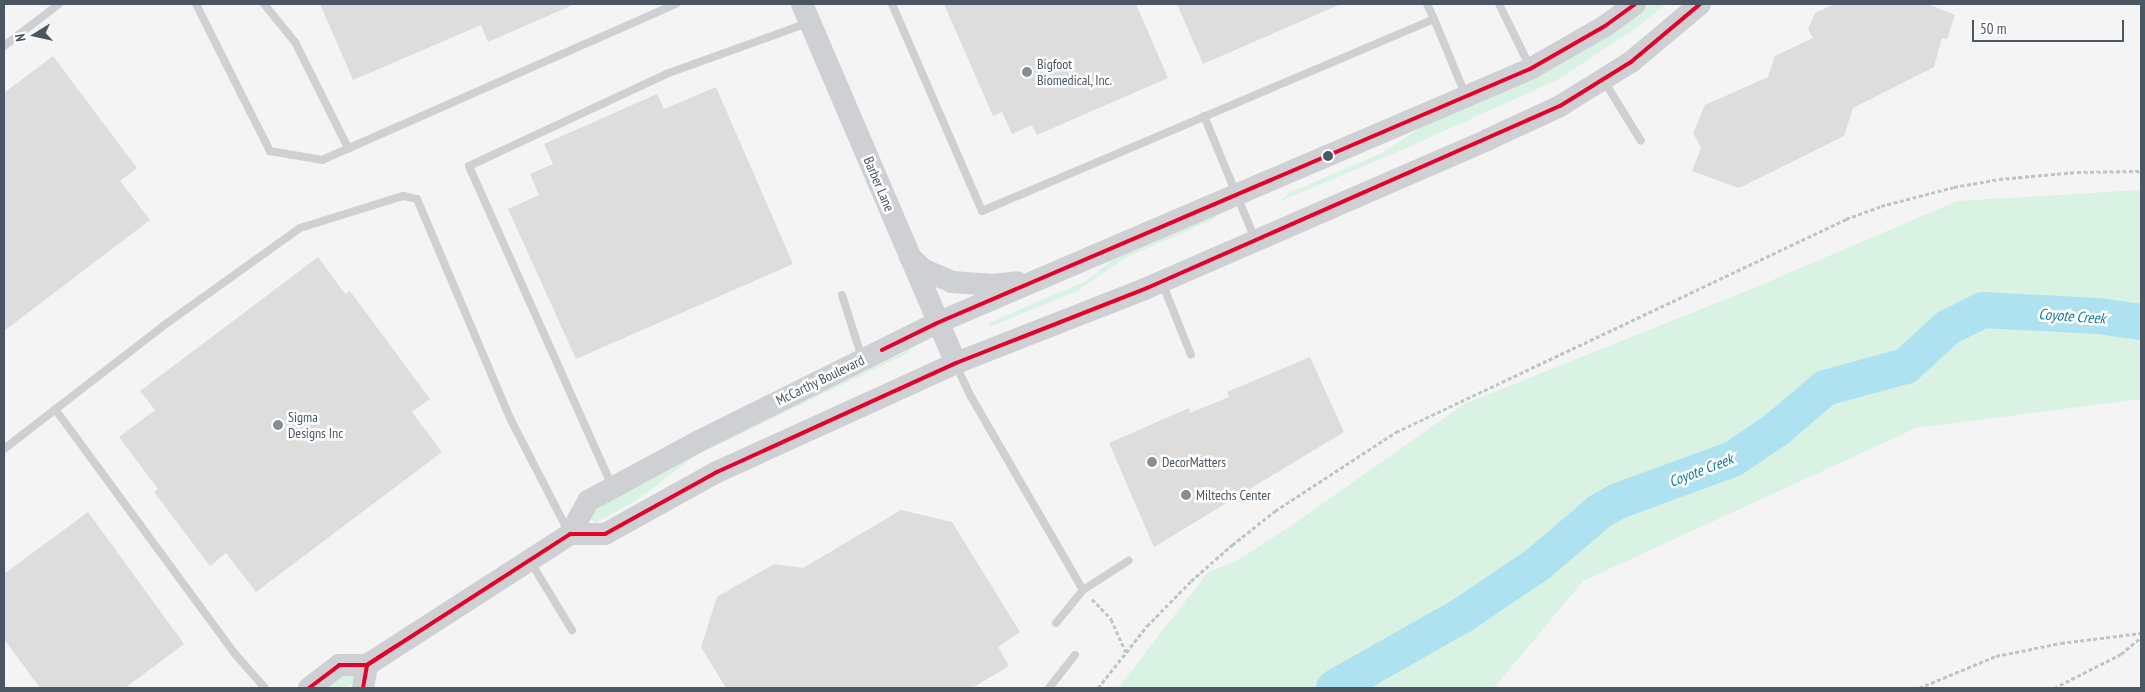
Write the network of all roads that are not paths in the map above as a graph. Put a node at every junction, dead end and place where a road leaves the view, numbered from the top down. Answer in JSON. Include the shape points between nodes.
{"nodes":[{"id":1,"x":59,"y":4,"type":"edge"},
{"id":2,"x":196,"y":4,"type":"edge"},
{"id":3,"x":264,"y":4,"type":"edge"},
{"id":4,"x":676,"y":4,"type":"edge"},
{"id":5,"x":892,"y":4,"type":"edge"},
{"id":6,"x":1427,"y":4,"type":"edge"},
{"id":7,"x":1499,"y":4,"type":"edge"},
{"id":8,"x":1635,"y":4,"type":"edge"},
{"id":9,"x":1700,"y":4,"type":"edge"},
{"id":10,"x":806,"y":13,"type":"edge"},
{"id":11,"x":1434,"y":19,"type":"junction"},
{"id":12,"x":4,"y":46,"type":"edge"},
{"id":13,"x":1530,"y":69,"type":"junction"},
{"id":14,"x":1603,"y":80,"type":"junction"},
{"id":15,"x":1466,"y":98,"type":"junction"},
{"id":16,"x":1204,"y":116,"type":"junction"},
{"id":17,"x":1641,"y":141,"type":"dead end"},
{"id":18,"x":348,"y":148,"type":"junction"},
{"id":19,"x":1236,"y":196,"type":"junction"},
{"id":20,"x":1256,"y":241,"type":"junction"},
{"id":21,"x":910,"y":256,"type":"junction"},
{"id":22,"x":1043,"y":278,"type":"junction"},
{"id":23,"x":1162,"y":282,"type":"junction"},
{"id":24,"x":842,"y":295,"type":"dead end"},
{"id":25,"x":938,"y":323,"type":"junction"},
{"id":26,"x":1191,"y":355,"type":"dead end"},
{"id":27,"x":862,"y":360,"type":"junction"},
{"id":28,"x":956,"y":363,"type":"junction"},
{"id":29,"x":55,"y":409,"type":"junction"},
{"id":30,"x":4,"y":449,"type":"edge"},
{"id":31,"x":613,"y":488,"type":"junction"},
{"id":32,"x":570,"y":534,"type":"junction"},
{"id":33,"x":529,"y":559,"type":"junction"},
{"id":34,"x":1128,"y":561,"type":"dead end"},
{"id":35,"x":1083,"y":590,"type":"junction"},
{"id":36,"x":1056,"y":623,"type":"dead end"},
{"id":37,"x":572,"y":630,"type":"dead end"},
{"id":38,"x":1075,"y":655,"type":"dead end"},
{"id":39,"x":367,"y":665,"type":"junction"},
{"id":40,"x":265,"y":688,"type":"edge"},
{"id":41,"x":309,"y":688,"type":"edge"},
{"id":42,"x":363,"y":688,"type":"edge"},
{"id":43,"x":1050,"y":688,"type":"edge"}],
"edges":[{"from":1,"to":12,"type":"lane"},
{"from":2,"to":18,"type":"lane","via":[[270,151],[322,160]]},
{"from":3,"to":18,"type":"lane","via":[[295,42]]},
{"from":4,"to":18,"type":"lane"},
{"from":5,"to":16,"type":"lane","via":[[982,211]]},
{"from":6,"to":11,"type":"lane"},
{"from":7,"to":13,"type":"lane"},
{"from":8,"to":13,"type":"main road","name":"McCarthy Boulevard","via":[[1606,26]]},
{"from":9,"to":14,"type":"main road","via":[[1631,62]]},
{"from":10,"to":21,"type":"main road","name":"Barber Lane"},
{"from":10,"to":31,"type":"lane","via":[[469,166]]},
{"from":11,"to":15,"type":"lane"},
{"from":11,"to":16,"type":"lane"},
{"from":13,"to":15,"type":"main road","name":"McCarthy Boulevard"},
{"from":14,"to":17,"type":"lane"},
{"from":14,"to":20,"type":"main road","via":[[1560,106],[1489,140]]},
{"from":15,"to":19,"type":"main road","name":"McCarthy Boulevard"},
{"from":16,"to":19,"type":"lane"},
{"from":19,"to":20,"type":"lane"},
{"from":19,"to":22,"type":"main road","name":"McCarthy Boulevard"},
{"from":20,"to":23,"type":"main road"},
{"from":21,"to":22,"type":"main road","via":[[924,270],[952,282],[994,285]]},
{"from":21,"to":25,"type":"main road","name":"Barber Lane"},
{"from":22,"to":25,"type":"main road","name":"McCarthy Boulevard"},
{"from":23,"to":26,"type":"lane"},
{"from":23,"to":28,"type":"main road"},
{"from":24,"to":27,"type":"lane"},
{"from":25,"to":27,"type":"main road","name":"McCarthy Boulevard"},
{"from":25,"to":28,"type":"main road","name":"Barber Lane"},
{"from":27,"to":31,"type":"main road","name":"McCarthy Boulevard"},
{"from":28,"to":32,"type":"main road","via":[[717,472],[605,534]]},
{"from":28,"to":35,"type":"lane","via":[[970,395]]},
{"from":29,"to":30,"type":"lane"},
{"from":29,"to":32,"type":"lane","via":[[163,326],[300,228],[403,196],[417,199],[511,420]]},
{"from":29,"to":40,"type":"lane","via":[[235,654]]},
{"from":31,"to":32,"type":"main road","name":"McCarthy Boulevard","via":[[588,501]]},
{"from":32,"to":33,"type":"main road"},
{"from":33,"to":37,"type":"lane"},
{"from":33,"to":39,"type":"main road"},
{"from":34,"to":35,"type":"lane"},
{"from":35,"to":36,"type":"lane"},
{"from":38,"to":43,"type":"lane"},
{"from":39,"to":41,"type":"main road","via":[[339,666]]},
{"from":39,"to":42,"type":"main road"}]}
